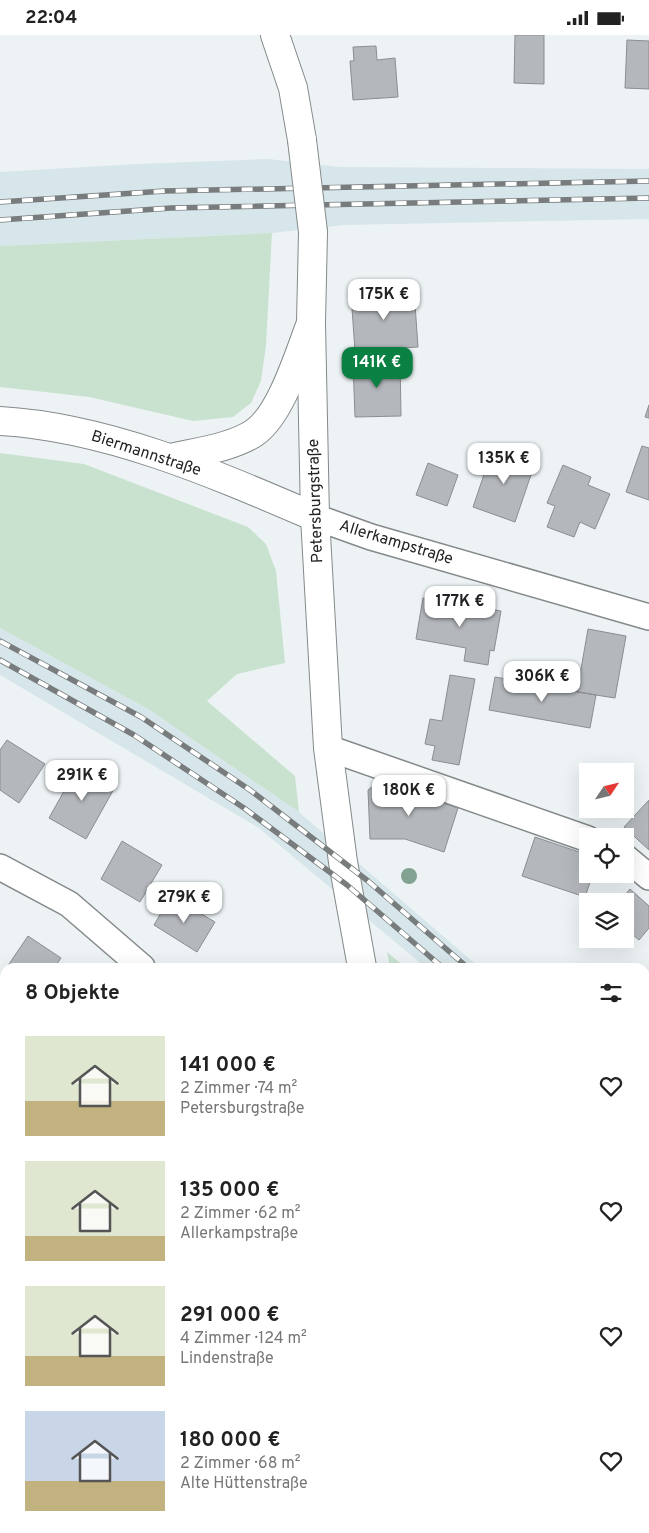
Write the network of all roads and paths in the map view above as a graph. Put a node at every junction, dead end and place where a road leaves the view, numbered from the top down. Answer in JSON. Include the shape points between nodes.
{"nodes":[{"id":1,"x":275,"y":35,"type":"edge"},
{"id":2,"x":311,"y":323,"type":"junction"},
{"id":3,"x":0,"y":421,"type":"edge"},
{"id":4,"x":170,"y":458,"type":"junction"},
{"id":5,"x":316,"y":517,"type":"junction"},
{"id":6,"x":649,"y":617,"type":"edge"},
{"id":7,"x":328,"y":748,"type":"junction"},
{"id":8,"x":579,"y":836,"type":"edge"},
{"id":9,"x":634,"y":864,"type":"edge"},
{"id":10,"x":0,"y":867,"type":"edge"},
{"id":11,"x":649,"y":877,"type":"edge"},
{"id":12,"x":137,"y":963,"type":"edge"},
{"id":13,"x":361,"y":963,"type":"edge"}],
"edges":[{"from":1,"to":2,"type":"main road","name":"Petersburgstraße","bridge":true,"via":[[293,88],[302,140],[313,232]]},
{"from":2,"to":4,"type":"main road","via":[[274,414],[262,427],[229,444]]},
{"from":2,"to":5,"type":"main road","name":"Petersburgstraße"},
{"from":3,"to":4,"type":"main road","name":"Biermannstraße","via":[[76,431]]},
{"from":4,"to":5,"type":"main road","name":"Biermannstraße"},
{"from":5,"to":6,"type":"street","name":"Allerkampstraße","via":[[371,537]]},
{"from":5,"to":7,"type":"main road","name":"Petersburgstraße"},
{"from":7,"to":8,"type":"street"},
{"from":7,"to":13,"type":"main road","name":"Petersburgstraße","via":[[343,862]]},
{"from":9,"to":11,"type":"street"},
{"from":10,"to":12,"type":"street","via":[[69,903]]}]}
